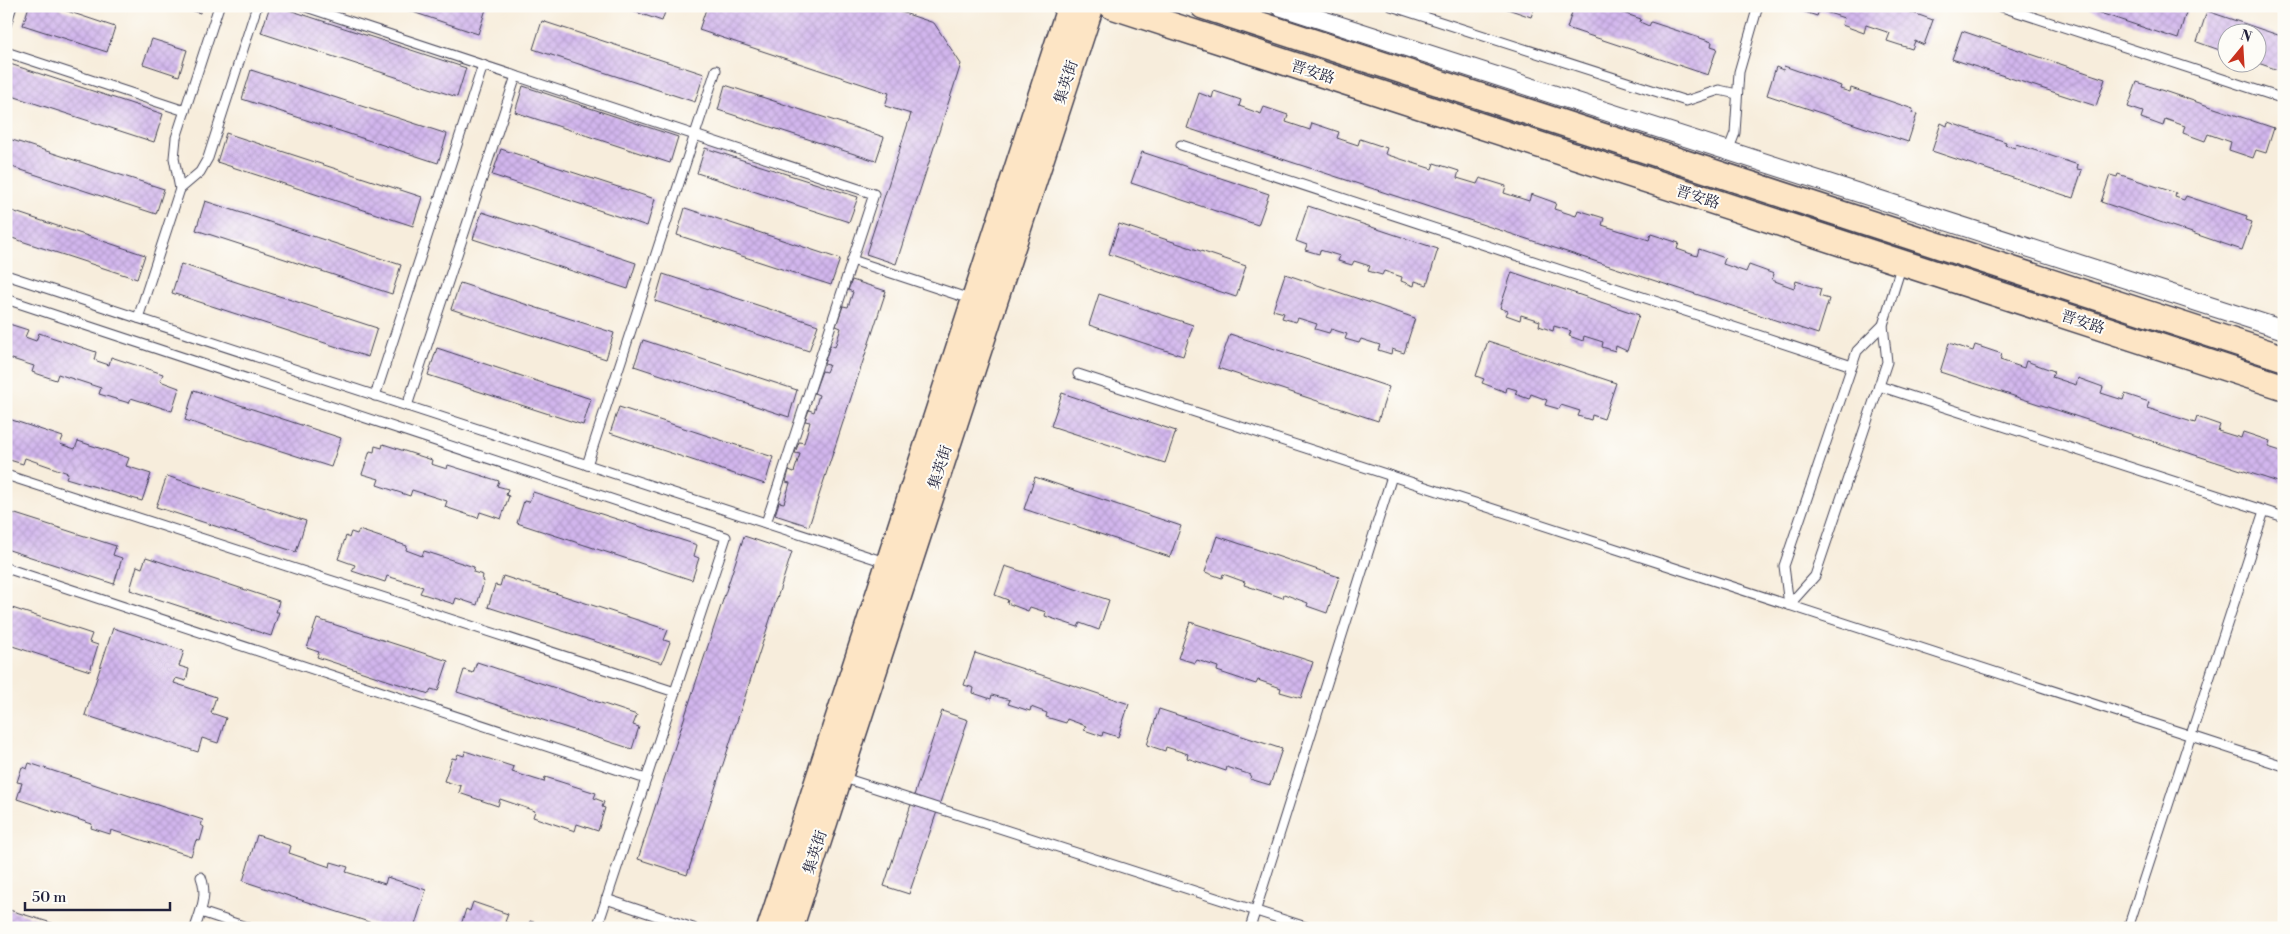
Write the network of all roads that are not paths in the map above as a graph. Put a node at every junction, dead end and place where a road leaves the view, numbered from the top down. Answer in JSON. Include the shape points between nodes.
{"nodes":[{"id":1,"x":12,"y":6,"type":"edge"},
{"id":2,"x":219,"y":6,"type":"edge"},
{"id":3,"x":257,"y":6,"type":"edge"},
{"id":4,"x":303,"y":6,"type":"edge"},
{"id":5,"x":1070,"y":6,"type":"edge"},
{"id":6,"x":1091,"y":6,"type":"edge"},
{"id":7,"x":1112,"y":6,"type":"edge"},
{"id":8,"x":1278,"y":6,"type":"edge"},
{"id":9,"x":1391,"y":6,"type":"edge"},
{"id":10,"x":1758,"y":6,"type":"edge"},
{"id":11,"x":1999,"y":6,"type":"edge"},
{"id":12,"x":1217,"y":7,"type":"edge"},
{"id":13,"x":6,"y":25,"type":"edge"},
{"id":14,"x":6,"y":52,"type":"edge"},
{"id":15,"x":483,"y":65,"type":"junction"},
{"id":16,"x":716,"y":70,"type":"dead end"},
{"id":17,"x":516,"y":76,"type":"junction"},
{"id":18,"x":1737,"y":94,"type":"junction"},
{"id":19,"x":2284,"y":99,"type":"edge"},
{"id":20,"x":185,"y":111,"type":"junction"},
{"id":21,"x":695,"y":135,"type":"junction"},
{"id":22,"x":1181,"y":145,"type":"dead end"},
{"id":23,"x":1728,"y":151,"type":"junction"},
{"id":24,"x":180,"y":189,"type":"junction"},
{"id":25,"x":852,"y":260,"type":"junction"},
{"id":26,"x":1902,"y":264,"type":"junction"},
{"id":27,"x":6,"y":276,"type":"edge"},
{"id":28,"x":6,"y":299,"type":"edge"},
{"id":29,"x":974,"y":300,"type":"junction"},
{"id":30,"x":138,"y":318,"type":"junction"},
{"id":31,"x":1883,"y":325,"type":"junction"},
{"id":32,"x":2284,"y":330,"type":"edge"},
{"id":33,"x":2284,"y":358,"type":"edge"},
{"id":34,"x":1852,"y":366,"type":"junction"},
{"id":35,"x":1078,"y":374,"type":"dead end"},
{"id":36,"x":1879,"y":386,"type":"junction"},
{"id":37,"x":2284,"y":387,"type":"edge"},
{"id":38,"x":375,"y":396,"type":"junction"},
{"id":39,"x":408,"y":406,"type":"junction"},
{"id":40,"x":587,"y":465,"type":"junction"},
{"id":41,"x":6,"y":475,"type":"edge"},
{"id":42,"x":1392,"y":476,"type":"junction"},
{"id":43,"x":2264,"y":510,"type":"junction"},
{"id":44,"x":2284,"y":517,"type":"edge"},
{"id":45,"x":766,"y":523,"type":"junction"},
{"id":46,"x":889,"y":563,"type":"junction"},
{"id":47,"x":6,"y":568,"type":"edge"},
{"id":48,"x":1789,"y":605,"type":"junction"},
{"id":49,"x":675,"y":692,"type":"junction"},
{"id":50,"x":2190,"y":736,"type":"junction"},
{"id":51,"x":2284,"y":766,"type":"edge"},
{"id":52,"x":840,"y":776,"type":"junction"},
{"id":53,"x":646,"y":779,"type":"junction"},
{"id":54,"x":200,"y":877,"type":"dead end"},
{"id":55,"x":606,"y":899,"type":"junction"},
{"id":56,"x":1255,"y":910,"type":"junction"},
{"id":57,"x":200,"y":912,"type":"junction"},
{"id":58,"x":195,"y":928,"type":"edge"},
{"id":59,"x":249,"y":928,"type":"edge"},
{"id":60,"x":597,"y":928,"type":"edge"},
{"id":61,"x":693,"y":928,"type":"edge"},
{"id":62,"x":770,"y":928,"type":"edge"},
{"id":63,"x":790,"y":928,"type":"edge"},
{"id":64,"x":1250,"y":928,"type":"edge"},
{"id":65,"x":1309,"y":928,"type":"edge"},
{"id":66,"x":2128,"y":928,"type":"edge"}],
"edges":[{"from":1,"to":13,"type":"lane"},
{"from":2,"to":20,"type":"lane"},
{"from":3,"to":24,"type":"lane","via":[[208,158],[200,172]]},
{"from":4,"to":15,"type":"lane"},
{"from":5,"to":29,"type":"main road","name":"集英街"},
{"from":6,"to":52,"type":"main road","name":"集英街"},
{"from":7,"to":26,"type":"main road","name":"晋安路"},
{"from":8,"to":23,"type":"street"},
{"from":9,"to":18,"type":"lane","via":[[1686,101],[1719,90]]},
{"from":10,"to":18,"type":"lane","via":[[1739,72]]},
{"from":11,"to":19,"type":"lane"},
{"from":12,"to":33,"type":"main road","name":"晋安路"},
{"from":14,"to":20,"type":"lane"},
{"from":15,"to":17,"type":"lane"},
{"from":15,"to":38,"type":"lane"},
{"from":16,"to":21,"type":"lane"},
{"from":17,"to":21,"type":"lane"},
{"from":17,"to":39,"type":"lane"},
{"from":18,"to":23,"type":"lane","via":[[1735,133]]},
{"from":20,"to":24,"type":"lane","via":[[176,138],[174,158]]},
{"from":21,"to":25,"type":"lane","via":[[874,194]]},
{"from":21,"to":40,"type":"lane"},
{"from":22,"to":34,"type":"lane"},
{"from":23,"to":32,"type":"street"},
{"from":24,"to":30,"type":"lane"},
{"from":25,"to":29,"type":"lane"},
{"from":25,"to":45,"type":"lane"},
{"from":26,"to":31,"type":"lane"},
{"from":26,"to":37,"type":"main road","name":"晋安路"},
{"from":27,"to":30,"type":"lane"},
{"from":28,"to":49,"type":"lane","via":[[726,537]]},
{"from":29,"to":46,"type":"main road","name":"集英街"},
{"from":30,"to":38,"type":"lane"},
{"from":31,"to":34,"type":"lane","via":[[1857,352]]},
{"from":31,"to":36,"type":"lane","via":[[1888,362]]},
{"from":34,"to":48,"type":"lane","via":[[1784,566]]},
{"from":35,"to":42,"type":"lane"},
{"from":36,"to":43,"type":"lane"},
{"from":36,"to":48,"type":"lane","via":[[1814,576]]},
{"from":38,"to":39,"type":"lane"},
{"from":39,"to":40,"type":"lane"},
{"from":40,"to":45,"type":"lane"},
{"from":41,"to":49,"type":"lane"},
{"from":42,"to":48,"type":"lane"},
{"from":42,"to":56,"type":"lane"},
{"from":43,"to":44,"type":"lane"},
{"from":43,"to":50,"type":"lane"},
{"from":45,"to":46,"type":"lane"},
{"from":46,"to":62,"type":"main road","name":"集英街"},
{"from":47,"to":53,"type":"lane"},
{"from":48,"to":50,"type":"lane"},
{"from":49,"to":53,"type":"lane"},
{"from":50,"to":51,"type":"lane"},
{"from":50,"to":66,"type":"lane"},
{"from":52,"to":56,"type":"lane"},
{"from":52,"to":63,"type":"main road","name":"集英街"},
{"from":53,"to":55,"type":"lane"},
{"from":54,"to":57,"type":"lane","via":[[204,885]]},
{"from":55,"to":60,"type":"lane"},
{"from":55,"to":61,"type":"lane"},
{"from":56,"to":64,"type":"lane"},
{"from":56,"to":65,"type":"lane"},
{"from":57,"to":58,"type":"lane"},
{"from":57,"to":59,"type":"lane"}]}
